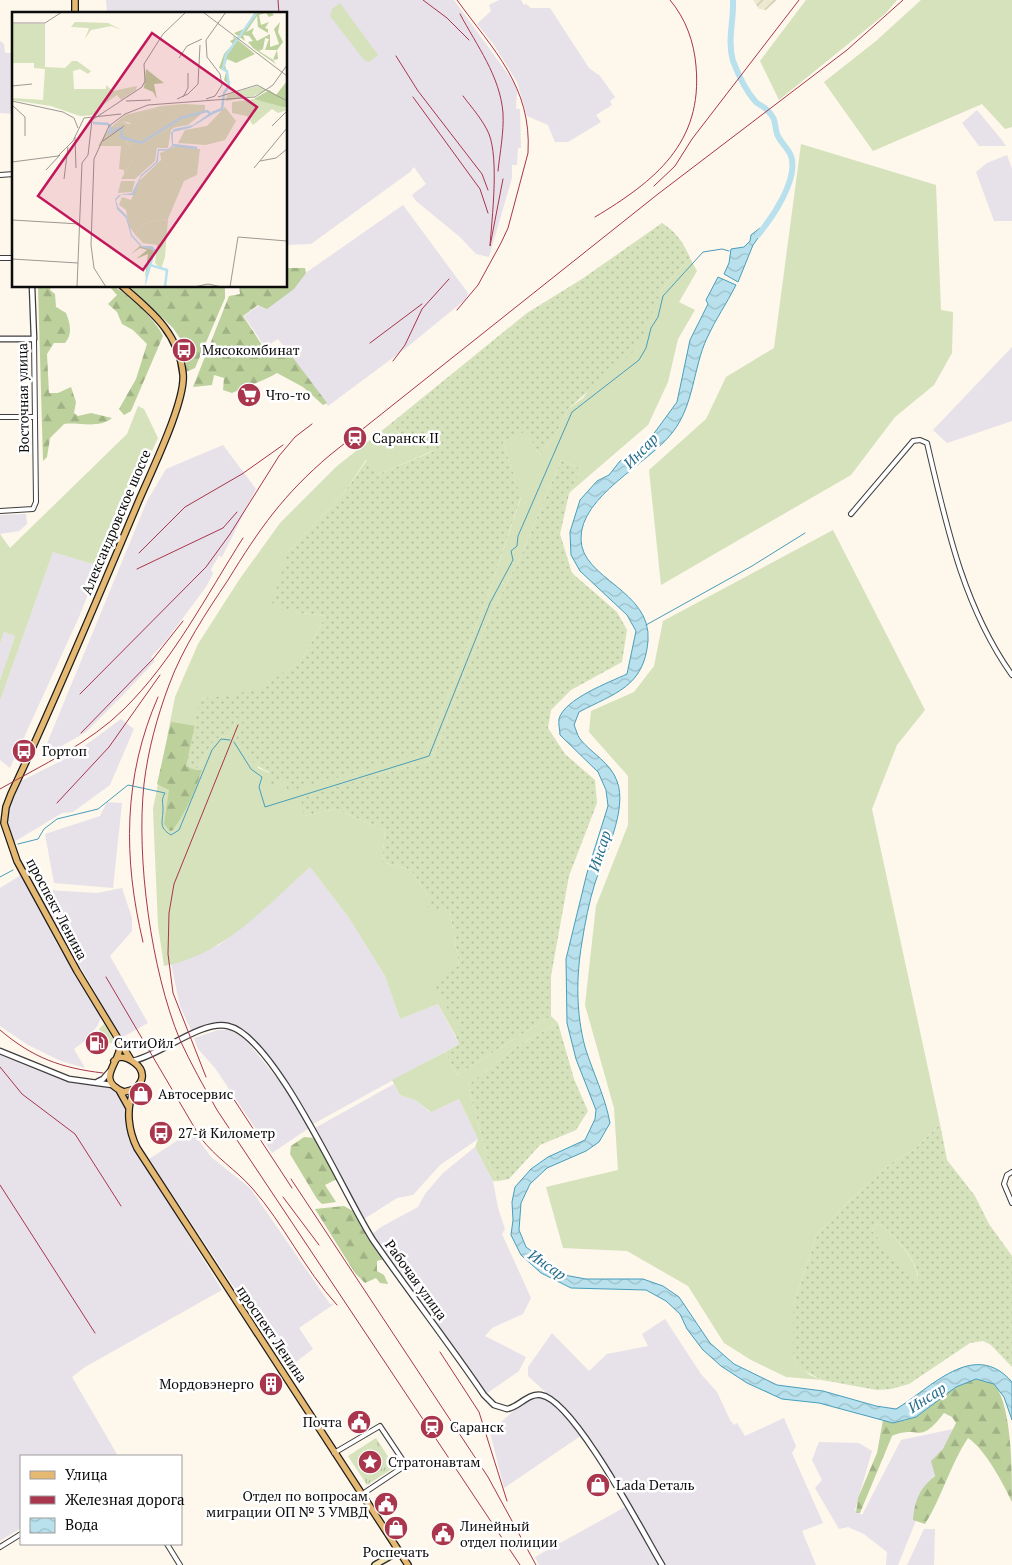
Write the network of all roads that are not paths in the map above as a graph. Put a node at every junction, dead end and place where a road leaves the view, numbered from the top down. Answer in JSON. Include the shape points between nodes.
{"nodes":[{"id":1,"x":32,"y":288,"type":"edge"},
{"id":2,"x":124,"y":288,"type":"edge"},
{"id":3,"x":0,"y":339,"type":"edge"},
{"id":4,"x":34,"y":339,"type":"junction"},
{"id":5,"x":0,"y":417,"type":"edge"},
{"id":6,"x":35,"y":417,"type":"junction"},
{"id":7,"x":0,"y":512,"type":"edge"},
{"id":8,"x":852,"y":514,"type":"dead end"},
{"id":9,"x":1012,"y":675,"type":"edge"},
{"id":10,"x":18,"y":779,"type":"joint"},
{"id":11,"x":120,"y":1044,"type":"junction"},
{"id":12,"x":0,"y":1051,"type":"edge"},
{"id":13,"x":144,"y":1059,"type":"junction"},
{"id":14,"x":114,"y":1061,"type":"junction"},
{"id":15,"x":132,"y":1061,"type":"junction"},
{"id":16,"x":110,"y":1070,"type":"junction"},
{"id":17,"x":141,"y":1071,"type":"junction"},
{"id":18,"x":96,"y":1082,"type":"junction"},
{"id":19,"x":116,"y":1088,"type":"junction"},
{"id":20,"x":136,"y":1089,"type":"junction"},
{"id":21,"x":130,"y":1111,"type":"junction"},
{"id":22,"x":1012,"y":1172,"type":"edge"},
{"id":23,"x":1012,"y":1203,"type":"edge"},
{"id":24,"x":334,"y":1454,"type":"junction"},
{"id":25,"x":361,"y":1495,"type":"junction"},
{"id":26,"x":20,"y":1535,"type":"edge"},
{"id":27,"x":168,"y":1545,"type":"edge"},
{"id":28,"x":0,"y":1547,"type":"edge"},
{"id":29,"x":399,"y":1551,"type":"junction"},
{"id":30,"x":180,"y":1565,"type":"edge"},
{"id":31,"x":375,"y":1565,"type":"edge"},
{"id":32,"x":408,"y":1565,"type":"edge"},
{"id":33,"x":662,"y":1565,"type":"edge"}],
"edges":[{"from":1,"to":4,"type":"street","name":"Восточная улица"},
{"from":2,"to":10,"type":"main road","name":"Александровское шоссе","via":[[160,321],[172,337],[179,352],[183,390],[160,451]]},
{"from":3,"to":4,"type":"street"},
{"from":4,"to":6,"type":"street","name":"Восточная улица"},
{"from":5,"to":6,"type":"street"},
{"from":6,"to":7,"type":"street","name":"Восточная улица","via":[[34,509]]},
{"from":8,"to":9,"type":"street","via":[[913,441],[927,443],[948,536],[981,623]]},
{"from":10,"to":11,"type":"main road","name":"проспект Ленина","via":[[4,816],[11,848]]},
{"from":11,"to":14,"type":"main road"},
{"from":11,"to":15,"type":"main road","name":"проспект Ленина"},
{"from":12,"to":18,"type":"street","via":[[69,1079]]},
{"from":13,"to":15,"type":"street"},
{"from":13,"to":17,"type":"street"},
{"from":13,"to":33,"type":"street","name":"Рабочая улица","via":[[189,1035],[222,1026],[239,1031],[249,1039],[292,1095],[374,1240],[484,1394],[494,1405],[507,1409],[536,1395],[544,1395],[566,1412],[589,1441]]},
{"from":14,"to":15,"type":"main road","via":[[122,1057]]},
{"from":14,"to":16,"type":"main road"},
{"from":15,"to":17,"type":"main road"},
{"from":16,"to":18,"type":"street"},
{"from":16,"to":19,"type":"main road","via":[[110,1080]]},
{"from":17,"to":20,"type":"main road","via":[[142,1079]]},
{"from":18,"to":19,"type":"street"},
{"from":19,"to":20,"type":"main road","via":[[127,1092]]},
{"from":19,"to":21,"type":"main road","via":[[126,1099]]},
{"from":20,"to":21,"type":"main road"},
{"from":21,"to":24,"type":"main road","name":"проспект Ленина","via":[[130,1130],[137,1148],[316,1420]]},
{"from":22,"to":23,"type":"street","via":[[1004,1184]]},
{"from":24,"to":25,"type":"main road","name":"проспект Ленина"},
{"from":24,"to":25,"type":"street","via":[[380,1426],[406,1465]]},
{"from":25,"to":29,"type":"main road","name":"проспект Ленина"},
{"from":26,"to":28,"type":"street"},
{"from":27,"to":30,"type":"street"},
{"from":29,"to":31,"type":"main road"},
{"from":29,"to":32,"type":"main road","name":"проспект Ленина"}]}
